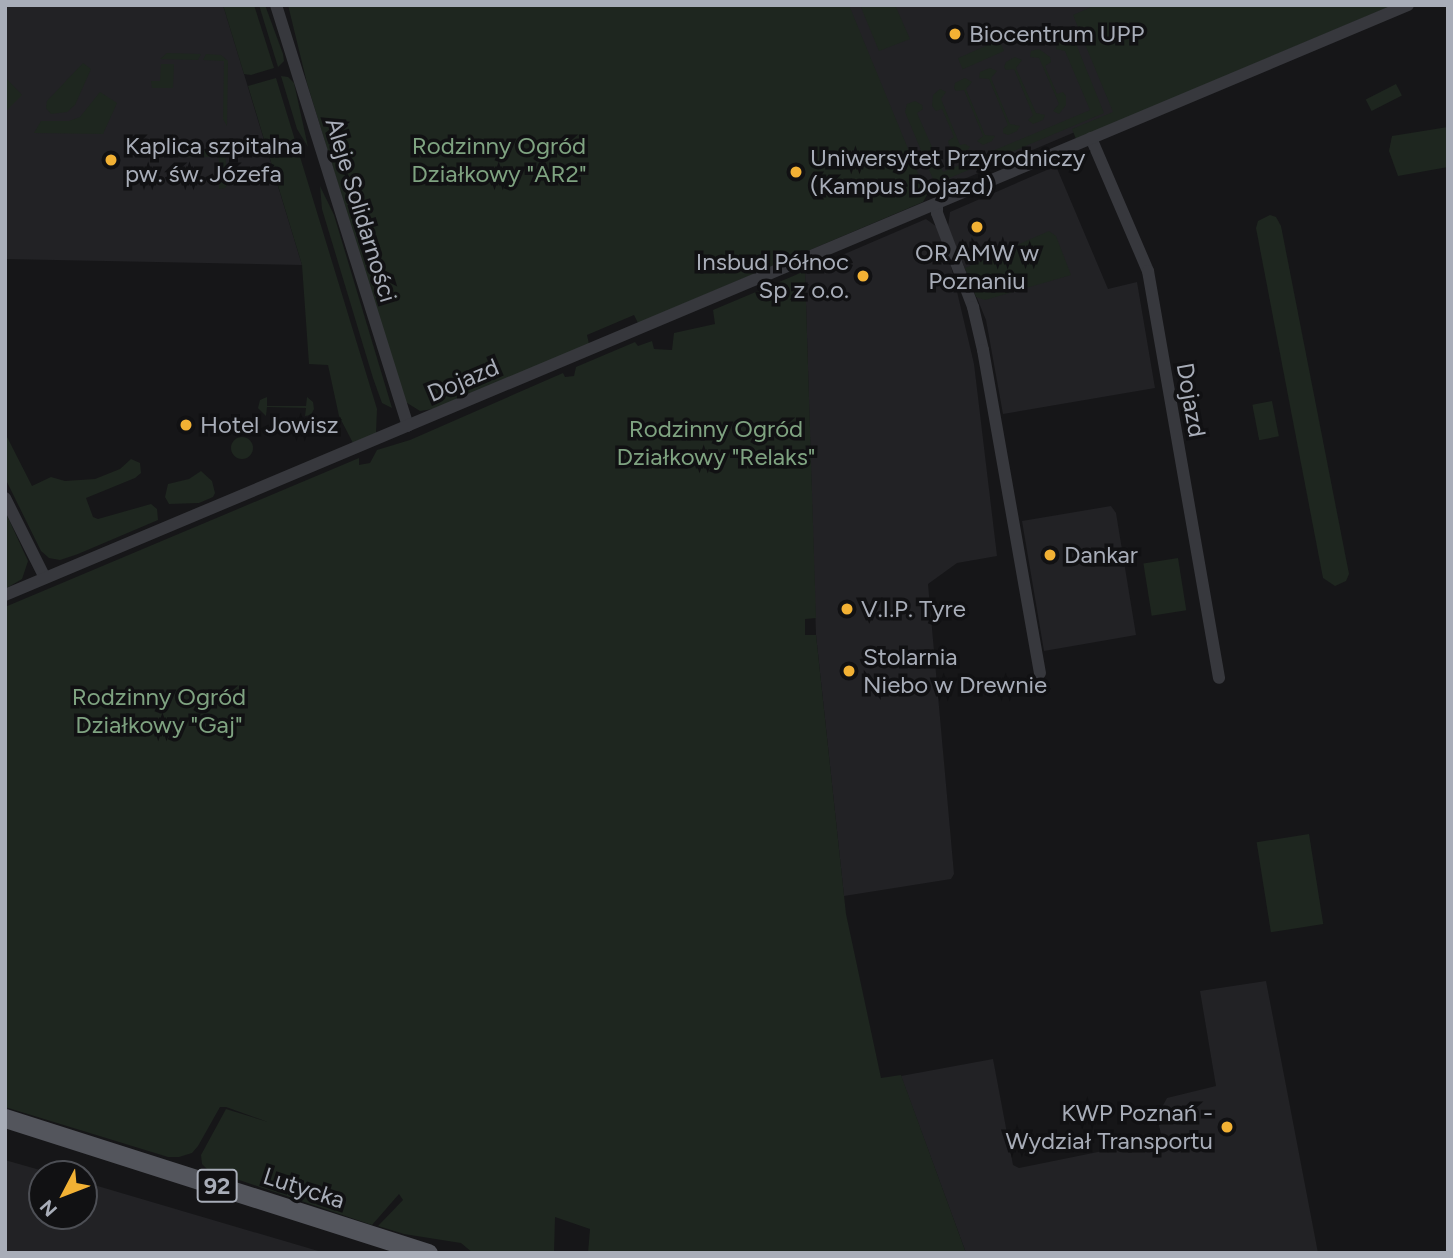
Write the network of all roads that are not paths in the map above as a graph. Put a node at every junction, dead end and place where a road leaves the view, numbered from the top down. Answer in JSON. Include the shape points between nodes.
{"nodes":[{"id":1,"x":276,"y":5,"type":"edge"},
{"id":2,"x":1408,"y":5,"type":"edge"},
{"id":3,"x":1091,"y":138,"type":"junction"},
{"id":4,"x":937,"y":204,"type":"junction"},
{"id":5,"x":408,"y":426,"type":"junction"},
{"id":6,"x":5,"y":498,"type":"edge"},
{"id":7,"x":45,"y":579,"type":"junction"},
{"id":8,"x":5,"y":595,"type":"edge"},
{"id":9,"x":1040,"y":673,"type":"dead end"},
{"id":10,"x":1219,"y":678,"type":"dead end"},
{"id":11,"x":5,"y":1118,"type":"edge"},
{"id":12,"x":428,"y":1253,"type":"edge"}],
"edges":[{"from":1,"to":5,"type":"street","name":"Aleje Solidarności"},
{"from":2,"to":3,"type":"street","name":"Dojazd"},
{"from":3,"to":4,"type":"street","name":"Dojazd"},
{"from":3,"to":10,"type":"street","name":"Dojazd","via":[[1147,271]]},
{"from":4,"to":5,"type":"street","name":"Dojazd"},
{"from":4,"to":9,"type":"street","via":[[983,350]]},
{"from":5,"to":7,"type":"street","name":"Dojazd"},
{"from":6,"to":7,"type":"street"},
{"from":7,"to":8,"type":"street","name":"Dojazd"},
{"from":11,"to":12,"type":"main road","name":"Lutycka","number":"92"}]}
